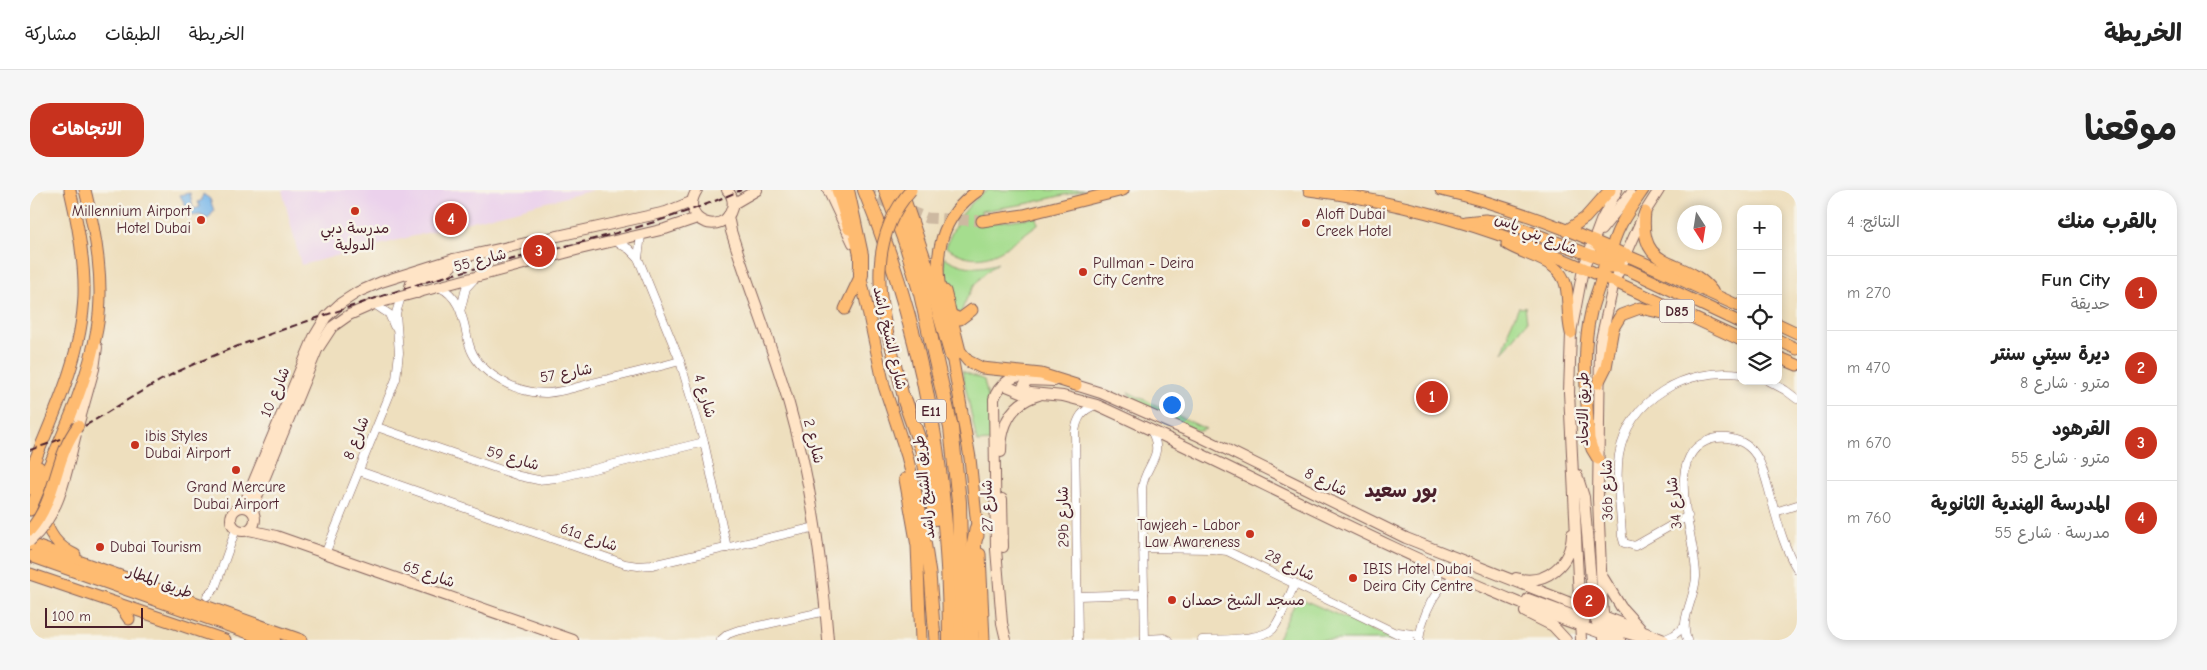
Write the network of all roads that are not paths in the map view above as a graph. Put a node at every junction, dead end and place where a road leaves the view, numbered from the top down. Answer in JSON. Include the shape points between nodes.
{"nodes":[{"id":1,"x":70,"y":190,"type":"edge"},
{"id":2,"x":86,"y":190,"type":"edge"},
{"id":3,"x":696,"y":190,"type":"edge"},
{"id":4,"x":727,"y":190,"type":"edge"},
{"id":5,"x":757,"y":190,"type":"edge"},
{"id":6,"x":828,"y":190,"type":"edge"},
{"id":7,"x":837,"y":190,"type":"edge"},
{"id":8,"x":847,"y":190,"type":"edge"},
{"id":9,"x":866,"y":190,"type":"edge"},
{"id":10,"x":886,"y":190,"type":"edge"},
{"id":11,"x":900,"y":190,"type":"edge"},
{"id":12,"x":911,"y":190,"type":"edge"},
{"id":13,"x":979,"y":190,"type":"edge"},
{"id":14,"x":1123,"y":190,"type":"edge"},
{"id":15,"x":1309,"y":190,"type":"edge"},
{"id":16,"x":1441,"y":190,"type":"edge"},
{"id":17,"x":1610,"y":190,"type":"edge"},
{"id":18,"x":1617,"y":190,"type":"edge"},
{"id":19,"x":1643,"y":190,"type":"edge"},
{"id":20,"x":1659,"y":190,"type":"edge"},
{"id":21,"x":1630,"y":194,"type":"dead end"},
{"id":22,"x":692,"y":202,"type":"junction"},
{"id":23,"x":732,"y":204,"type":"junction"},
{"id":24,"x":1645,"y":212,"type":"junction"},
{"id":25,"x":728,"y":216,"type":"junction"},
{"id":26,"x":698,"y":218,"type":"junction"},
{"id":27,"x":626,"y":221,"type":"junction"},
{"id":28,"x":982,"y":221,"type":"tunnel mouth"},
{"id":29,"x":1462,"y":222,"type":"junction"},
{"id":30,"x":712,"y":224,"type":"junction"},
{"id":31,"x":1566,"y":231,"type":"junction"},
{"id":32,"x":1497,"y":234,"type":"junction"},
{"id":33,"x":641,"y":235,"type":"junction"},
{"id":34,"x":1595,"y":238,"type":"junction"},
{"id":35,"x":618,"y":240,"type":"junction"},
{"id":36,"x":853,"y":243,"type":"junction"},
{"id":37,"x":1612,"y":249,"type":"junction"},
{"id":38,"x":1590,"y":254,"type":"junction"},
{"id":39,"x":1626,"y":254,"type":"junction"},
{"id":40,"x":938,"y":255,"type":"junction"},
{"id":41,"x":739,"y":256,"type":"junction"},
{"id":42,"x":638,"y":258,"type":"junction"},
{"id":43,"x":454,"y":259,"type":"junction"},
{"id":44,"x":1609,"y":267,"type":"junction"},
{"id":45,"x":1584,"y":269,"type":"junction"},
{"id":46,"x":476,"y":276,"type":"junction"},
{"id":47,"x":861,"y":276,"type":"junction"},
{"id":48,"x":381,"y":282,"type":"junction"},
{"id":49,"x":1614,"y":282,"type":"junction"},
{"id":50,"x":439,"y":287,"type":"junction"},
{"id":51,"x":417,"y":292,"type":"junction"},
{"id":52,"x":1714,"y":295,"type":"junction"},
{"id":53,"x":401,"y":297,"type":"junction"},
{"id":54,"x":348,"y":298,"type":"joint"},
{"id":55,"x":389,"y":300,"type":"junction"},
{"id":56,"x":374,"y":304,"type":"junction"},
{"id":57,"x":1737,"y":305,"type":"edge"},
{"id":58,"x":845,"y":309,"type":"dead end"},
{"id":59,"x":460,"y":310,"type":"junction"},
{"id":60,"x":972,"y":310,"type":"dead end"},
{"id":61,"x":951,"y":316,"type":"junction"},
{"id":62,"x":1692,"y":317,"type":"junction"},
{"id":63,"x":1737,"y":321,"type":"edge"},
{"id":64,"x":1782,"y":326,"type":"edge"},
{"id":65,"x":332,"y":327,"type":"joint"},
{"id":66,"x":97,"y":330,"type":"junction"},
{"id":67,"x":396,"y":330,"type":"junction"},
{"id":68,"x":1571,"y":333,"type":"junction"},
{"id":69,"x":1797,"y":333,"type":"edge"},
{"id":70,"x":1737,"y":338,"type":"edge"},
{"id":71,"x":1782,"y":342,"type":"edge"},
{"id":72,"x":1797,"y":349,"type":"edge"},
{"id":73,"x":952,"y":356,"type":"junction"},
{"id":74,"x":1782,"y":359,"type":"edge"},
{"id":75,"x":680,"y":361,"type":"junction"},
{"id":76,"x":663,"y":365,"type":"junction"},
{"id":77,"x":1797,"y":365,"type":"edge"},
{"id":78,"x":1737,"y":374,"type":"edge"},
{"id":79,"x":684,"y":375,"type":"junction"},
{"id":80,"x":1598,"y":383,"type":"junction"},
{"id":81,"x":1072,"y":384,"type":"junction"},
{"id":82,"x":1004,"y":385,"type":"junction"},
{"id":83,"x":1776,"y":385,"type":"edge"},
{"id":84,"x":1027,"y":392,"type":"junction"},
{"id":85,"x":1046,"y":393,"type":"junction"},
{"id":86,"x":1797,"y":399,"type":"edge"},
{"id":87,"x":905,"y":401,"type":"junction"},
{"id":88,"x":1097,"y":405,"type":"junction"},
{"id":89,"x":893,"y":413,"type":"junction"},
{"id":90,"x":78,"y":426,"type":"junction"},
{"id":91,"x":377,"y":427,"type":"junction"},
{"id":92,"x":1145,"y":427,"type":"junction"},
{"id":93,"x":704,"y":442,"type":"junction"},
{"id":94,"x":42,"y":443,"type":"junction"},
{"id":95,"x":1225,"y":449,"type":"junction"},
{"id":96,"x":30,"y":455,"type":"edge"},
{"id":97,"x":52,"y":456,"type":"junction"},
{"id":98,"x":1598,"y":459,"type":"junction"},
{"id":99,"x":1574,"y":467,"type":"junction"},
{"id":100,"x":359,"y":471,"type":"junction"},
{"id":101,"x":30,"y":472,"type":"edge"},
{"id":102,"x":30,"y":489,"type":"edge"},
{"id":103,"x":1576,"y":506,"type":"junction"},
{"id":104,"x":1797,"y":506,"type":"edge"},
{"id":105,"x":30,"y":510,"type":"edge"},
{"id":106,"x":1775,"y":512,"type":"junction"},
{"id":107,"x":250,"y":513,"type":"junction"},
{"id":108,"x":1688,"y":516,"type":"junction"},
{"id":109,"x":1342,"y":522,"type":"junction"},
{"id":110,"x":234,"y":527,"type":"junction"},
{"id":111,"x":816,"y":527,"type":"junction"},
{"id":112,"x":977,"y":528,"type":"joint"},
{"id":113,"x":30,"y":530,"type":"edge"},
{"id":114,"x":249,"y":530,"type":"junction"},
{"id":115,"x":276,"y":536,"type":"junction"},
{"id":116,"x":1406,"y":538,"type":"junction"},
{"id":117,"x":727,"y":548,"type":"junction"},
{"id":118,"x":1143,"y":550,"type":"junction"},
{"id":119,"x":325,"y":554,"type":"junction"},
{"id":120,"x":32,"y":556,"type":"edge"},
{"id":121,"x":948,"y":559,"type":"junction"},
{"id":122,"x":91,"y":565,"type":"junction"},
{"id":123,"x":1435,"y":565,"type":"junction"},
{"id":124,"x":1797,"y":569,"type":"edge"},
{"id":125,"x":1485,"y":570,"type":"junction"},
{"id":126,"x":1460,"y":576,"type":"junction"},
{"id":127,"x":1602,"y":576,"type":"junction"},
{"id":128,"x":157,"y":578,"type":"dead end"},
{"id":129,"x":49,"y":580,"type":"junction"},
{"id":130,"x":30,"y":581,"type":"edge"},
{"id":131,"x":140,"y":582,"type":"junction"},
{"id":132,"x":1297,"y":584,"type":"junction"},
{"id":133,"x":1438,"y":590,"type":"junction"},
{"id":134,"x":1144,"y":594,"type":"junction"},
{"id":135,"x":1500,"y":595,"type":"junction"},
{"id":136,"x":207,"y":596,"type":"dead end"},
{"id":137,"x":1078,"y":596,"type":"junction"},
{"id":138,"x":224,"y":602,"type":"dead end"},
{"id":139,"x":119,"y":604,"type":"junction"},
{"id":140,"x":826,"y":611,"type":"junction"},
{"id":141,"x":233,"y":614,"type":"junction"},
{"id":142,"x":129,"y":619,"type":"dead end"},
{"id":143,"x":1594,"y":625,"type":"edge"},
{"id":144,"x":1684,"y":627,"type":"junction"},
{"id":145,"x":1396,"y":632,"type":"junction"},
{"id":146,"x":1647,"y":633,"type":"junction"},
{"id":147,"x":935,"y":637,"type":"edge"},
{"id":148,"x":1419,"y":638,"type":"edge"},
{"id":149,"x":972,"y":639,"type":"edge"},
{"id":150,"x":1145,"y":639,"type":"edge"},
{"id":151,"x":225,"y":640,"type":"edge"},
{"id":152,"x":248,"y":640,"type":"edge"},
{"id":153,"x":273,"y":640,"type":"edge"},
{"id":154,"x":301,"y":640,"type":"edge"},
{"id":155,"x":573,"y":640,"type":"edge"},
{"id":156,"x":721,"y":640,"type":"edge"},
{"id":157,"x":828,"y":640,"type":"edge"},
{"id":158,"x":921,"y":640,"type":"edge"},
{"id":159,"x":950,"y":640,"type":"edge"},
{"id":160,"x":1006,"y":640,"type":"edge"},
{"id":161,"x":1013,"y":640,"type":"edge"},
{"id":162,"x":1078,"y":640,"type":"edge"},
{"id":163,"x":1168,"y":640,"type":"edge"},
{"id":164,"x":1202,"y":640,"type":"edge"},
{"id":165,"x":1237,"y":640,"type":"edge"},
{"id":166,"x":1265,"y":640,"type":"edge"},
{"id":167,"x":1410,"y":640,"type":"edge"},
{"id":168,"x":1566,"y":640,"type":"edge"},
{"id":169,"x":1581,"y":640,"type":"edge"},
{"id":170,"x":1620,"y":640,"type":"edge"},
{"id":171,"x":1663,"y":640,"type":"edge"},
{"id":172,"x":1687,"y":640,"type":"edge"}],
"edges":[{"from":1,"to":94,"type":"main road","via":[[82,260],[84,296],[77,348]]},
{"from":2,"to":66,"type":"main road","via":[[98,262]]},
{"from":3,"to":22,"type":"street"},
{"from":4,"to":23,"type":"street"},
{"from":5,"to":23,"type":"street"},
{"from":6,"to":36,"type":"street"},
{"from":7,"to":36,"type":"main road","name":"شارع الشيخ راشد"},
{"from":8,"to":47,"type":"highway","via":[[861,256]]},
{"from":9,"to":121,"type":"highway","name":"طريق الشيخ راشد","number":"E11","via":[[904,302],[928,396]]},
{"from":10,"to":149,"type":"highway","name":"طريق الشيخ راشد","number":"E11","via":[[928,320],[951,428]]},
{"from":11,"to":73,"type":"highway"},
{"from":12,"to":87,"type":"main road","bridge":true,"via":[[892,216],[884,237],[878,281],[880,304]]},
{"from":13,"to":40,"type":"main road","via":[[951,220],[943,234]]},
{"from":14,"to":28,"type":"main road","via":[[1024,216]]},
{"from":15,"to":29,"type":"main road","name":"شارع بني ياس","via":[[1379,201]]},
{"from":16,"to":31,"type":"main road","name":"شارع بني ياس"},
{"from":17,"to":31,"type":"main road","via":[[1585,218]]},
{"from":18,"to":34,"type":"street","name":"طريق الاتحاد"},
{"from":19,"to":37,"type":"main road","via":[[1625,218]]},
{"from":20,"to":24,"type":"street"},
{"from":21,"to":34,"type":"street"},
{"from":22,"to":26,"type":"street"},
{"from":22,"to":27,"type":"street","name":"شارع 55"},
{"from":23,"to":25,"type":"street"},
{"from":24,"to":39,"type":"street"},
{"from":24,"to":52,"type":"main road","via":[[1646,238],[1653,252],[1698,278]]},
{"from":25,"to":30,"type":"street"},
{"from":25,"to":41,"type":"street","name":"شارع 2"},
{"from":26,"to":30,"type":"street"},
{"from":26,"to":33,"type":"street","name":"شارع 55"},
{"from":27,"to":35,"type":"street","via":[[625,231]]},
{"from":27,"to":43,"type":"street","name":"شارع 55"},
{"from":29,"to":32,"type":"main road","name":"شارع بني ياس"},
{"from":29,"to":38,"type":"main road","via":[[1485,220],[1506,223]]},
{"from":30,"to":41,"type":"street","name":"شارع 2","via":[[725,234]]},
{"from":31,"to":34,"type":"main road","name":"شارع بني ياس"},
{"from":32,"to":45,"type":"main road","name":"شارع بني ياس"},
{"from":32,"to":68,"type":"main road","via":[[1515,249],[1559,271],[1566,287]]},
{"from":33,"to":35,"type":"street","name":"شارع 55"},
{"from":33,"to":42,"type":"street","name":"شارع 4"},
{"from":34,"to":37,"type":"main road","name":"شارع بني ياس"},
{"from":34,"to":38,"type":"street","name":"طريق الاتحاد"},
{"from":34,"to":44,"type":"main road"},
{"from":35,"to":42,"type":"street"},
{"from":35,"to":46,"type":"street","name":"شارع 55"},
{"from":36,"to":47,"type":"main road","name":"شارع الشيخ راشد"},
{"from":37,"to":39,"type":"main road","name":"شارع بني ياس"},
{"from":37,"to":44,"type":"main road"},
{"from":38,"to":44,"type":"main road"},
{"from":38,"to":45,"type":"street","name":"طريق الاتحاد"},
{"from":39,"to":44,"type":"main road"},
{"from":39,"to":52,"type":"main road","name":"شارع بني ياس","number":"D85"},
{"from":40,"to":61,"type":"main road"},
{"from":40,"to":73,"type":"main road","via":[[937,277],[952,341]]},
{"from":41,"to":111,"type":"street","name":"شارع 2","via":[[789,404]]},
{"from":42,"to":75,"type":"street","name":"شارع 4"},
{"from":43,"to":48,"type":"street","name":"شارع 55"},
{"from":43,"to":51,"type":"street","via":[[448,270],[412,280],[410,288]]},
{"from":44,"to":45,"type":"main road","name":"شارع بني ياس"},
{"from":44,"to":49,"type":"main road","name":"شارع بني ياس"},
{"from":44,"to":63,"type":"main road"},
{"from":44,"to":98,"type":"main road","via":[[1590,317],[1585,354],[1589,439]]},
{"from":45,"to":68,"type":"street","name":"طريق الاتحاد"},
{"from":46,"to":50,"type":"street","name":"شارع 55"},
{"from":46,"to":59,"type":"street","via":[[466,288]]},
{"from":47,"to":58,"type":"main road"},
{"from":47,"to":89,"type":"main road","name":"شارع الشيخ راشد","via":[[873,340]]},
{"from":48,"to":54,"type":"street","name":"شارع 55"},
{"from":48,"to":55,"type":"street","via":[[389,288]]},
{"from":49,"to":62,"type":"main road","name":"شارع بني ياس","number":"D85"},
{"from":49,"to":80,"type":"street","name":"طريق الاتحاد","via":[[1600,344]]},
{"from":50,"to":51,"type":"street","name":"شارع 55"},
{"from":50,"to":59,"type":"street","name":"شارع 57","via":[[451,294]]},
{"from":51,"to":53,"type":"street","name":"شارع 55"},
{"from":52,"to":57,"type":"main road","name":"شارع بني ياس","number":"D85"},
{"from":53,"to":55,"type":"street","name":"شارع 55"},
{"from":53,"to":67,"type":"street","name":"شارع 8","via":[[396,313]]},
{"from":54,"to":107,"type":"street","name":"شارع 10","via":[[326,317],[314,337]]},
{"from":55,"to":56,"type":"street","name":"شارع 55"},
{"from":56,"to":65,"type":"street","name":"شارع 55"},
{"from":56,"to":67,"type":"street","name":"شارع 8","via":[[389,314]]},
{"from":59,"to":76,"type":"street","name":"شارع 57","via":[[471,353],[479,365],[497,379],[539,393],[558,392]]},
{"from":60,"to":61,"type":"main road","via":[[960,319]]},
{"from":61,"to":81,"type":"main road","via":[[960,350],[975,366],[1041,374]]},
{"from":62,"to":70,"type":"main road","name":"شارع بني ياس","number":"D85"},
{"from":62,"to":80,"type":"main road","via":[[1671,316],[1640,308],[1621,315],[1613,328],[1606,367]]},
{"from":64,"to":69,"type":"main road"},
{"from":65,"to":107,"type":"street","name":"شارع 10","via":[[317,350]]},
{"from":66,"to":90,"type":"street","via":[[94,369]]},
{"from":66,"to":97,"type":"main road","via":[[82,383]]},
{"from":67,"to":91,"type":"street","name":"شارع 8","via":[[400,353],[398,371]]},
{"from":68,"to":99,"type":"street","name":"طريق الاتحاد","via":[[1569,377]]},
{"from":71,"to":72,"type":"main road"},
{"from":73,"to":112,"type":"main road"},
{"from":74,"to":77,"type":"main road"},
{"from":75,"to":76,"type":"street","name":"شارع 57"},
{"from":75,"to":79,"type":"street","name":"شارع 4"},
{"from":76,"to":79,"type":"street"},
{"from":78,"to":108,"type":"street","name":"36b شارع","via":[[1714,373],[1682,380],[1657,394],[1627,432],[1619,455],[1624,543],[1635,546]]},
{"from":79,"to":93,"type":"street","name":"شارع 4"},
{"from":80,"to":98,"type":"street","name":"طريق الاتحاد"},
{"from":81,"to":82,"type":"street","name":"شارع 8","via":[[1022,375]]},
{"from":81,"to":84,"type":"street","via":[[1027,380],[1023,387]]},
{"from":81,"to":95,"type":"street","name":"شارع 8","via":[[1114,398]]},
{"from":82,"to":84,"type":"street","name":"شارع 8","via":[[1015,391]]},
{"from":82,"to":160,"type":"street","via":[[995,394],[994,406],[996,556]]},
{"from":83,"to":86,"type":"street"},
{"from":84,"to":85,"type":"street","name":"شارع 8"},
{"from":85,"to":88,"type":"street","name":"شارع 8"},
{"from":85,"to":161,"type":"street","name":"شارع 27","via":[[1026,399],[1011,412],[1001,444],[1004,579]]},
{"from":87,"to":121,"type":"highway","via":[[922,450],[940,540]]},
{"from":87,"to":147,"type":"main road","via":[[931,534],[938,601]]},
{"from":88,"to":92,"type":"street","name":"شارع 8"},
{"from":88,"to":137,"type":"street","name":"29b شارع","via":[[1081,414],[1075,432]]},
{"from":89,"to":147,"type":"main road","name":"شارع الشيخ راشد","via":[[921,514]]},
{"from":89,"to":158,"type":"main road","via":[[917,546]]},
{"from":90,"to":113,"type":"main road","bridge":true,"via":[[67,444],[47,504]]},
{"from":90,"to":120,"type":"street","bridge":true,"via":[[57,502]]},
{"from":91,"to":93,"type":"street","name":"شارع 59","via":[[538,480]]},
{"from":91,"to":100,"type":"street","name":"شارع 8"},
{"from":92,"to":95,"type":"street","via":[[1154,426],[1212,454]]},
{"from":92,"to":109,"type":"street","name":"شارع 8"},
{"from":92,"to":118,"type":"street","via":[[1154,436],[1157,451],[1142,483]]},
{"from":93,"to":117,"type":"street","name":"شارع 4"},
{"from":94,"to":96,"type":"main road"},
{"from":94,"to":101,"type":"main road"},
{"from":94,"to":102,"type":"main road","via":[[42,460]]},
{"from":95,"to":116,"type":"street","name":"شارع 8"},
{"from":97,"to":105,"type":"main road"},
{"from":97,"to":122,"type":"main road","via":[[43,506],[47,526],[56,542]]},
{"from":98,"to":127,"type":"street","name":"طريق الاتحاد"},
{"from":99,"to":103,"type":"street","name":"طريق الاتحاد"},
{"from":99,"to":143,"type":"street","via":[[1584,497]]},
{"from":100,"to":117,"type":"street","name":"61a شارع","via":[[631,565],[652,565]]},
{"from":100,"to":119,"type":"street","name":"شارع 8"},
{"from":103,"to":125,"type":"street","via":[[1571,520],[1569,551],[1556,570],[1530,580]]},
{"from":103,"to":143,"type":"street","name":"طريق الاتحاد"},
{"from":104,"to":106,"type":"street"},
{"from":106,"to":108,"type":"street","name":"شارع 34","via":[[1757,456],[1744,444],[1726,438],[1699,445],[1687,460],[1683,478]]},
{"from":106,"to":124,"type":"street","name":"شارع 34"},
{"from":107,"to":110,"type":"street","via":[[234,512],[231,518]]},
{"from":107,"to":114,"type":"street","via":[[254,525]]},
{"from":107,"to":115,"type":"street","name":"شارع 65"},
{"from":108,"to":144,"type":"street","name":"شارع 34","via":[[1696,580]]},
{"from":109,"to":116,"type":"street","via":[[1365,527],[1397,541]]},
{"from":109,"to":123,"type":"street","name":"شارع 8"},
{"from":110,"to":114,"type":"street","via":[[240,531]]},
{"from":110,"to":136,"type":"street","via":[[215,588]]},
{"from":111,"to":117,"type":"street","name":"61a شارع"},
{"from":111,"to":140,"type":"street","name":"شارع 2"},
{"from":112,"to":149,"type":"highway"},
{"from":114,"to":115,"type":"street","name":"شارع 65"},
{"from":115,"to":119,"type":"street","name":"شارع 65"},
{"from":116,"to":125,"type":"street","name":"شارع 8"},
{"from":118,"to":132,"type":"street","name":"شارع 28","via":[[1160,547],[1227,551]]},
{"from":118,"to":134,"type":"street"},
{"from":119,"to":155,"type":"street","name":"شارع 65"},
{"from":120,"to":122,"type":"main road"},
{"from":120,"to":129,"type":"main road"},
{"from":120,"to":152,"type":"highway","name":"طريق المطار"},
{"from":120,"to":153,"type":"highway","name":"طريق المطار"},
{"from":121,"to":159,"type":"highway","name":"طريق الشيخ راشد","number":"E11"},
{"from":122,"to":131,"type":"main road"},
{"from":123,"to":126,"type":"street","name":"شارع 8"},
{"from":123,"to":133,"type":"street"},
{"from":125,"to":143,"type":"street","name":"شارع 8"},
{"from":126,"to":133,"type":"street","via":[[1449,580]]},
{"from":126,"to":135,"type":"street","name":"شارع 8"},
{"from":127,"to":143,"type":"street","name":"طريق الاتحاد"},
{"from":127,"to":146,"type":"street","via":[[1627,614]]},
{"from":128,"to":131,"type":"main road"},
{"from":129,"to":130,"type":"main road"},
{"from":129,"to":139,"type":"main road"},
{"from":131,"to":141,"type":"main road"},
{"from":132,"to":145,"type":"street","name":"شارع 28"},
{"from":132,"to":165,"type":"street","via":[[1272,631],[1261,637]]},
{"from":132,"to":166,"type":"street","via":[[1277,630]]},
{"from":133,"to":148,"type":"street"},
{"from":134,"to":137,"type":"street"},
{"from":134,"to":150,"type":"street"},
{"from":135,"to":143,"type":"street","name":"شارع 8"},
{"from":135,"to":168,"type":"street","via":[[1553,626]]},
{"from":137,"to":162,"type":"street","name":"29b شارع"},
{"from":138,"to":141,"type":"main road"},
{"from":139,"to":142,"type":"main road"},
{"from":139,"to":151,"type":"main road"},
{"from":140,"to":156,"type":"street","via":[[736,631]]},
{"from":140,"to":157,"type":"street","name":"شارع 2"},
{"from":141,"to":154,"type":"main road"},
{"from":143,"to":146,"type":"street","name":"شارع 8"},
{"from":143,"to":169,"type":"street","name":"طريق الاتحاد"},
{"from":143,"to":170,"type":"street","name":"شارع 8"},
{"from":143,"to":171,"type":"street"},
{"from":144,"to":171,"type":"street"},
{"from":144,"to":172,"type":"street","name":"شارع 34"},
{"from":145,"to":148,"type":"street","name":"شارع 28"},
{"from":145,"to":167,"type":"street","name":"شارع 28"},
{"from":146,"to":171,"type":"street","name":"شارع 8"},
{"from":150,"to":163,"type":"street"},
{"from":164,"to":165,"type":"street"}]}
